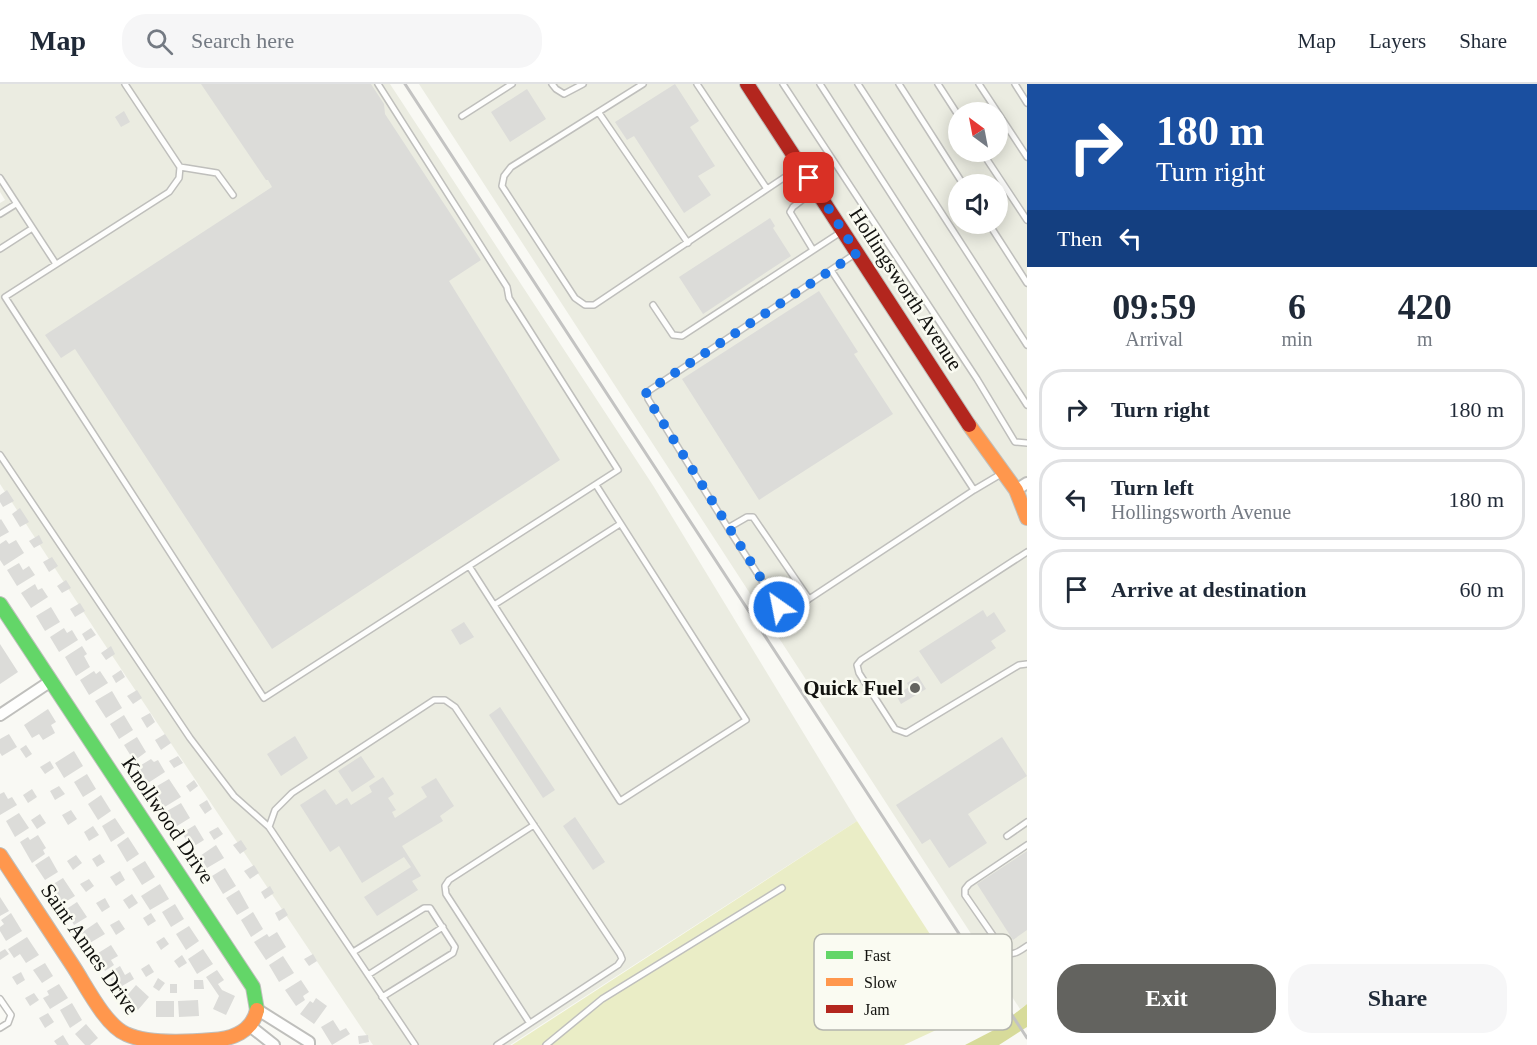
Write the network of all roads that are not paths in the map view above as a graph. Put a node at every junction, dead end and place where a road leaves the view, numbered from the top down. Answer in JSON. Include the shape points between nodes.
{"nodes":[{"id":1,"x":125,"y":84,"type":"edge"},
{"id":2,"x":378,"y":84,"type":"edge"},
{"id":3,"x":512,"y":84,"type":"edge"},
{"id":4,"x":552,"y":84,"type":"edge"},
{"id":5,"x":583,"y":84,"type":"edge"},
{"id":6,"x":643,"y":84,"type":"edge"},
{"id":7,"x":697,"y":84,"type":"edge"},
{"id":8,"x":747,"y":84,"type":"edge"},
{"id":9,"x":783,"y":84,"type":"edge"},
{"id":10,"x":820,"y":84,"type":"edge"},
{"id":11,"x":858,"y":84,"type":"edge"},
{"id":12,"x":899,"y":84,"type":"edge"},
{"id":13,"x":938,"y":84,"type":"edge"},
{"id":14,"x":979,"y":84,"type":"edge"},
{"id":15,"x":1015,"y":84,"type":"edge"},
{"id":16,"x":950,"y":102,"type":"edge"},
{"id":17,"x":1027,"y":103,"type":"edge"},
{"id":18,"x":599,"y":113,"type":"junction"},
{"id":19,"x":462,"y":116,"type":"dead end"},
{"id":20,"x":1027,"y":157,"type":"edge"},
{"id":21,"x":989,"y":162,"type":"edge"},
{"id":22,"x":180,"y":166,"type":"junction"},
{"id":23,"x":801,"y":166,"type":"junction"},
{"id":24,"x":957,"y":174,"type":"edge"},
{"id":25,"x":0,"y":178,"type":"edge"},
{"id":26,"x":767,"y":189,"type":"junction"},
{"id":27,"x":816,"y":190,"type":"junction"},
{"id":28,"x":233,"y":195,"type":"dead end"},
{"id":29,"x":16,"y":204,"type":"junction"},
{"id":30,"x":0,"y":214,"type":"edge"},
{"id":31,"x":1027,"y":220,"type":"edge"},
{"id":32,"x":31,"y":229,"type":"junction"},
{"id":33,"x":843,"y":231,"type":"junction"},
{"id":34,"x":995,"y":234,"type":"edge"},
{"id":35,"x":688,"y":243,"type":"junction"},
{"id":36,"x":0,"y":249,"type":"edge"},
{"id":37,"x":813,"y":250,"type":"junction"},
{"id":38,"x":857,"y":253,"type":"junction"},
{"id":39,"x":56,"y":264,"type":"junction"},
{"id":40,"x":831,"y":270,"type":"junction"},
{"id":41,"x":1027,"y":283,"type":"edge"},
{"id":42,"x":653,"y":305,"type":"dead end"},
{"id":43,"x":1027,"y":345,"type":"edge"},
{"id":44,"x":1027,"y":405,"type":"edge"},
{"id":45,"x":1027,"y":443,"type":"edge"},
{"id":46,"x":0,"y":455,"type":"edge"},
{"id":47,"x":1003,"y":472,"type":"junction"},
{"id":48,"x":596,"y":485,"type":"junction"},
{"id":49,"x":1021,"y":487,"type":"edge"},
{"id":50,"x":974,"y":490,"type":"junction"},
{"id":51,"x":1027,"y":518,"type":"edge"},
{"id":52,"x":620,"y":524,"type":"junction"},
{"id":53,"x":728,"y":528,"type":"junction"},
{"id":54,"x":1027,"y":552,"type":"edge"},
{"id":55,"x":469,"y":566,"type":"junction"},
{"id":56,"x":809,"y":599,"type":"junction"},
{"id":57,"x":0,"y":604,"type":"edge"},
{"id":58,"x":494,"y":604,"type":"junction"},
{"id":59,"x":1027,"y":664,"type":"edge"},
{"id":60,"x":51,"y":681,"type":"junction"},
{"id":61,"x":0,"y":715,"type":"edge"},
{"id":62,"x":1027,"y":822,"type":"edge"},
{"id":63,"x":534,"y":825,"type":"junction"},
{"id":64,"x":269,"y":827,"type":"junction"},
{"id":65,"x":1007,"y":836,"type":"dead end"},
{"id":66,"x":1027,"y":845,"type":"edge"},
{"id":67,"x":0,"y":855,"type":"edge"},
{"id":68,"x":782,"y":888,"type":"dead end"},
{"id":69,"x":442,"y":927,"type":"junction"},
{"id":70,"x":992,"y":934,"type":"edge"},
{"id":71,"x":1027,"y":946,"type":"edge"},
{"id":72,"x":353,"y":952,"type":"junction"},
{"id":73,"x":1012,"y":954,"type":"edge"},
{"id":74,"x":368,"y":975,"type":"junction"},
{"id":75,"x":382,"y":997,"type":"junction"},
{"id":76,"x":0,"y":999,"type":"edge"},
{"id":77,"x":258,"y":1010,"type":"junction"},
{"id":78,"x":529,"y":1022,"type":"junction"},
{"id":79,"x":250,"y":1026,"type":"junction"},
{"id":80,"x":0,"y":1028,"type":"edge"},
{"id":81,"x":274,"y":1045,"type":"edge"},
{"id":82,"x":309,"y":1045,"type":"edge"},
{"id":83,"x":415,"y":1045,"type":"edge"},
{"id":84,"x":497,"y":1045,"type":"edge"},
{"id":85,"x":546,"y":1045,"type":"edge"}],
"edges":[{"from":1,"to":22,"type":"lane"},
{"from":2,"to":48,"type":"lane","via":[[618,470]]},
{"from":3,"to":19,"type":"lane"},
{"from":4,"to":5,"type":"lane","via":[[564,94]]},
{"from":6,"to":18,"type":"lane"},
{"from":7,"to":26,"type":"lane"},
{"from":8,"to":23,"type":"street","name":"Hollingsworth Avenue"},
{"from":9,"to":45,"type":"lane","via":[[1015,442]]},
{"from":10,"to":44,"type":"lane"},
{"from":11,"to":43,"type":"lane"},
{"from":12,"to":24,"type":"lane"},
{"from":13,"to":16,"type":"lane"},
{"from":14,"to":20,"type":"lane"},
{"from":15,"to":17,"type":"lane"},
{"from":18,"to":35,"type":"lane"},
{"from":18,"to":35,"type":"lane","via":[[512,167],[502,186],[575,298],[585,305],[594,305]]},
{"from":21,"to":31,"type":"lane"},
{"from":22,"to":28,"type":"lane","via":[[218,173]]},
{"from":22,"to":39,"type":"lane","via":[[179,178],[169,192]]},
{"from":23,"to":26,"type":"lane"},
{"from":23,"to":27,"type":"street","name":"Hollingsworth Avenue"},
{"from":25,"to":29,"type":"lane"},
{"from":26,"to":35,"type":"lane"},
{"from":27,"to":33,"type":"street","name":"Hollingsworth Avenue"},
{"from":27,"to":37,"type":"lane","via":[[790,212]]},
{"from":29,"to":30,"type":"lane"},
{"from":29,"to":32,"type":"lane"},
{"from":32,"to":36,"type":"lane"},
{"from":32,"to":39,"type":"lane"},
{"from":33,"to":37,"type":"lane"},
{"from":33,"to":38,"type":"street","name":"Hollingsworth Avenue"},
{"from":34,"to":41,"type":"lane"},
{"from":37,"to":42,"type":"lane","via":[[682,336],[673,335]]},
{"from":38,"to":40,"type":"lane"},
{"from":38,"to":47,"type":"street","name":"Hollingsworth Avenue"},
{"from":39,"to":55,"type":"lane","via":[[5,297],[264,698]]},
{"from":40,"to":50,"type":"lane"},
{"from":40,"to":53,"type":"lane","via":[[646,392]]},
{"from":46,"to":64,"type":"lane","via":[[190,738],[234,796]]},
{"from":47,"to":49,"type":"street","name":"Hollingsworth Avenue"},
{"from":47,"to":50,"type":"lane"},
{"from":48,"to":52,"type":"lane"},
{"from":48,"to":55,"type":"lane"},
{"from":49,"to":51,"type":"street","name":"Hollingsworth Avenue"},
{"from":50,"to":56,"type":"lane"},
{"from":52,"to":58,"type":"lane"},
{"from":52,"to":58,"type":"lane","via":[[746,720],[620,801]]},
{"from":53,"to":56,"type":"lane","via":[[753,517]]},
{"from":53,"to":56,"type":"lane","via":[[783,611]]},
{"from":54,"to":59,"type":"lane","via":[[857,665],[895,729],[906,733],[1019,665]]},
{"from":55,"to":58,"type":"lane"},
{"from":57,"to":60,"type":"street","name":"Knollwood Drive"},
{"from":60,"to":61,"type":"street"},
{"from":60,"to":77,"type":"street","name":"Knollwood Drive","via":[[253,987]]},
{"from":62,"to":65,"type":"lane"},
{"from":63,"to":64,"type":"lane","via":[[454,706],[445,700],[434,700],[292,793],[275,810]]},
{"from":63,"to":78,"type":"lane","via":[[445,886],[446,894]]},
{"from":63,"to":78,"type":"lane","via":[[622,959]]},
{"from":64,"to":72,"type":"lane"},
{"from":66,"to":70,"type":"lane","via":[[964,890]]},
{"from":67,"to":79,"type":"street","name":"Saint Annes Drive","via":[[101,1008],[123,1032],[177,1041],[219,1040],[239,1036]]},
{"from":68,"to":85,"type":"lane","via":[[602,999]]},
{"from":69,"to":72,"type":"lane","via":[[430,908],[424,908]]},
{"from":69,"to":74,"type":"lane"},
{"from":69,"to":75,"type":"lane","via":[[455,947],[453,953]]},
{"from":71,"to":73,"type":"lane"},
{"from":72,"to":74,"type":"lane"},
{"from":74,"to":75,"type":"lane"},
{"from":75,"to":83,"type":"lane"},
{"from":76,"to":80,"type":"lane","via":[[11,1015]]},
{"from":77,"to":79,"type":"street"},
{"from":77,"to":82,"type":"street"},
{"from":78,"to":84,"type":"lane"},
{"from":79,"to":81,"type":"street"}]}
